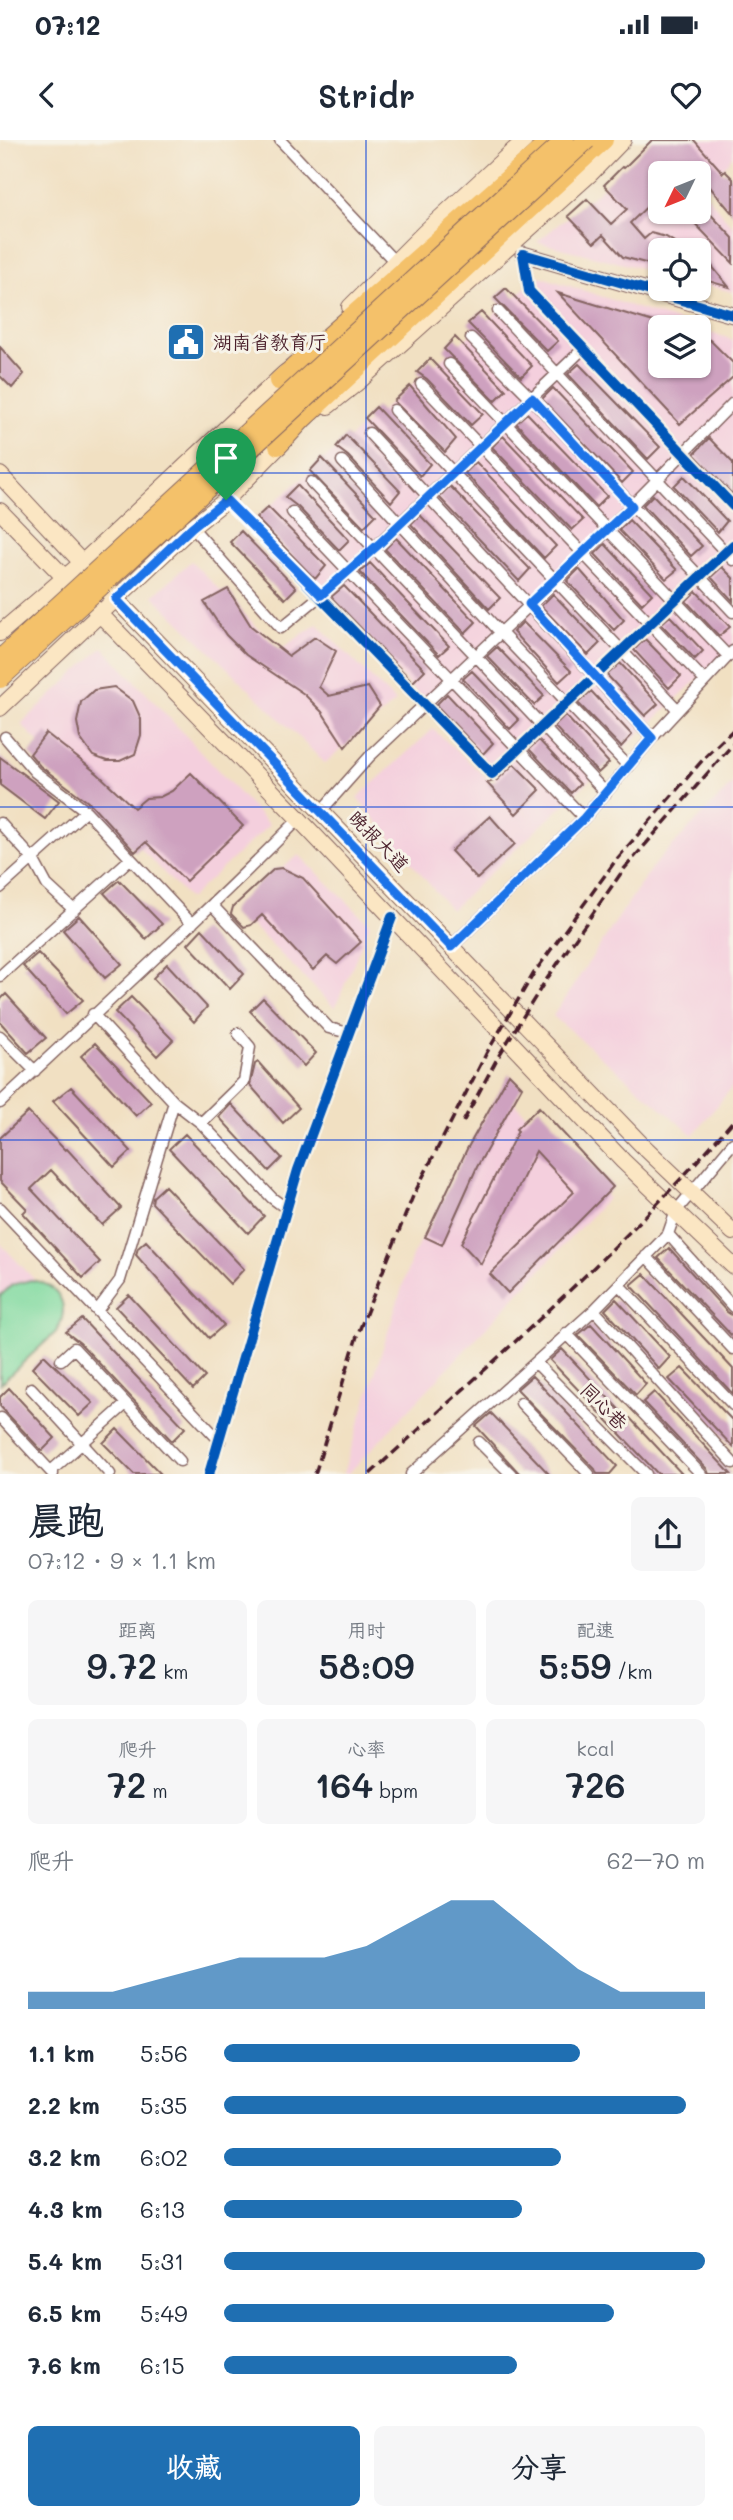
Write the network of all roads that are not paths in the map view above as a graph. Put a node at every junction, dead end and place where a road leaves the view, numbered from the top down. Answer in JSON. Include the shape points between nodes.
{"nodes":[{"id":1,"x":279,"y":140,"type":"edge"},
{"id":2,"x":525,"y":140,"type":"edge"},
{"id":3,"x":551,"y":140,"type":"edge"},
{"id":4,"x":565,"y":140,"type":"edge"},
{"id":5,"x":587,"y":140,"type":"edge"},
{"id":6,"x":604,"y":140,"type":"edge"},
{"id":7,"x":623,"y":140,"type":"edge"},
{"id":8,"x":523,"y":254,"type":"joint"},
{"id":9,"x":395,"y":262,"type":"junction"},
{"id":10,"x":498,"y":311,"type":"dead end"},
{"id":11,"x":733,"y":315,"type":"edge"},
{"id":12,"x":471,"y":338,"type":"dead end"},
{"id":13,"x":583,"y":349,"type":"junction"},
{"id":14,"x":449,"y":365,"type":"dead end"},
{"id":15,"x":556,"y":375,"type":"junction"},
{"id":16,"x":278,"y":380,"type":"junction"},
{"id":17,"x":421,"y":384,"type":"dead end"},
{"id":18,"x":532,"y":398,"type":"junction"},
{"id":19,"x":733,"y":403,"type":"edge"},
{"id":20,"x":394,"y":410,"type":"dead end"},
{"id":21,"x":505,"y":424,"type":"junction"},
{"id":22,"x":369,"y":433,"type":"dead end"},
{"id":23,"x":278,"y":446,"type":"junction"},
{"id":24,"x":480,"y":448,"type":"junction"},
{"id":25,"x":683,"y":454,"type":"junction"},
{"id":26,"x":342,"y":461,"type":"dead end"},
{"id":27,"x":454,"y":474,"type":"junction"},
{"id":28,"x":0,"y":475,"type":"edge"},
{"id":29,"x":657,"y":480,"type":"junction"},
{"id":30,"x":312,"y":482,"type":"dead end"},
{"id":31,"x":429,"y":498,"type":"junction"},
{"id":32,"x":226,"y":500,"type":"junction"},
{"id":33,"x":632,"y":506,"type":"junction"},
{"id":34,"x":733,"y":506,"type":"edge"},
{"id":35,"x":0,"y":511,"type":"edge"},
{"id":36,"x":292,"y":512,"type":"dead end"},
{"id":37,"x":401,"y":524,"type":"junction"},
{"id":38,"x":192,"y":527,"type":"junction"},
{"id":39,"x":607,"y":531,"type":"junction"},
{"id":40,"x":375,"y":549,"type":"junction"},
{"id":41,"x":731,"y":552,"type":"edge"},
{"id":42,"x":583,"y":555,"type":"junction"},
{"id":43,"x":83,"y":562,"type":"junction"},
{"id":44,"x":349,"y":572,"type":"junction"},
{"id":45,"x":65,"y":578,"type":"junction"},
{"id":46,"x":699,"y":578,"type":"junction"},
{"id":47,"x":556,"y":580,"type":"junction"},
{"id":48,"x":321,"y":595,"type":"junction"},
{"id":49,"x":116,"y":599,"type":"junction"},
{"id":50,"x":674,"y":600,"type":"junction"},
{"id":51,"x":529,"y":604,"type":"junction"},
{"id":52,"x":733,"y":612,"type":"edge"},
{"id":53,"x":100,"y":614,"type":"junction"},
{"id":54,"x":648,"y":624,"type":"junction"},
{"id":55,"x":500,"y":632,"type":"junction"},
{"id":56,"x":0,"y":633,"type":"edge"},
{"id":57,"x":621,"y":650,"type":"junction"},
{"id":58,"x":730,"y":654,"type":"edge"},
{"id":59,"x":476,"y":656,"type":"junction"},
{"id":60,"x":0,"y":659,"type":"edge"},
{"id":61,"x":594,"y":675,"type":"junction"},
{"id":62,"x":0,"y":679,"type":"edge"},
{"id":63,"x":450,"y":680,"type":"junction"},
{"id":64,"x":705,"y":681,"type":"junction"},
{"id":65,"x":566,"y":702,"type":"junction"},
{"id":66,"x":425,"y":704,"type":"junction"},
{"id":67,"x":0,"y":708,"type":"edge"},
{"id":68,"x":678,"y":710,"type":"junction"},
{"id":69,"x":543,"y":725,"type":"junction"},
{"id":70,"x":5,"y":737,"type":"dead end"},
{"id":71,"x":652,"y":738,"type":"junction"},
{"id":72,"x":518,"y":749,"type":"junction"},
{"id":73,"x":628,"y":766,"type":"junction"},
{"id":74,"x":606,"y":793,"type":"junction"},
{"id":75,"x":86,"y":811,"type":"junction"},
{"id":76,"x":321,"y":811,"type":"junction"},
{"id":77,"x":584,"y":818,"type":"junction"},
{"id":78,"x":299,"y":819,"type":"junction"},
{"id":79,"x":0,"y":823,"type":"edge"},
{"id":80,"x":33,"y":859,"type":"junction"},
{"id":81,"x":130,"y":859,"type":"junction"},
{"id":82,"x":0,"y":888,"type":"edge"},
{"id":83,"x":213,"y":906,"type":"junction"},
{"id":84,"x":74,"y":910,"type":"junction"},
{"id":85,"x":392,"y":917,"type":"junction"},
{"id":86,"x":192,"y":924,"type":"junction"},
{"id":87,"x":451,"y":947,"type":"junction"},
{"id":88,"x":0,"y":976,"type":"edge"},
{"id":89,"x":93,"y":1014,"type":"junction"},
{"id":90,"x":239,"y":1033,"type":"dead end"},
{"id":91,"x":349,"y":1033,"type":"junction"},
{"id":92,"x":0,"y":1037,"type":"edge"},
{"id":93,"x":34,"y":1071,"type":"junction"},
{"id":94,"x":174,"y":1102,"type":"junction"},
{"id":95,"x":0,"y":1103,"type":"edge"},
{"id":96,"x":201,"y":1123,"type":"junction"},
{"id":97,"x":733,"y":1143,"type":"edge"},
{"id":98,"x":692,"y":1192,"type":"junction"},
{"id":99,"x":0,"y":1208,"type":"edge"},
{"id":100,"x":287,"y":1209,"type":"junction"},
{"id":101,"x":676,"y":1211,"type":"junction"},
{"id":102,"x":733,"y":1232,"type":"edge"},
{"id":103,"x":668,"y":1234,"type":"junction"},
{"id":104,"x":646,"y":1256,"type":"junction"},
{"id":105,"x":733,"y":1266,"type":"edge"},
{"id":106,"x":619,"y":1284,"type":"junction"},
{"id":107,"x":733,"y":1307,"type":"edge"},
{"id":108,"x":594,"y":1310,"type":"junction"},
{"id":109,"x":97,"y":1311,"type":"junction"},
{"id":110,"x":566,"y":1333,"type":"junction"},
{"id":111,"x":733,"y":1349,"type":"edge"},
{"id":112,"x":61,"y":1360,"type":"dead end"},
{"id":113,"x":536,"y":1363,"type":"junction"},
{"id":114,"x":31,"y":1388,"type":"dead end"},
{"id":115,"x":521,"y":1403,"type":"dead end"},
{"id":116,"x":126,"y":1404,"type":"junction"},
{"id":117,"x":733,"y":1405,"type":"edge"},
{"id":118,"x":1,"y":1418,"type":"edge"},
{"id":119,"x":220,"y":1441,"type":"junction"},
{"id":120,"x":479,"y":1442,"type":"dead end"},
{"id":121,"x":83,"y":1444,"type":"junction"},
{"id":122,"x":180,"y":1461,"type":"dead end"},
{"id":123,"x":733,"y":1463,"type":"edge"},
{"id":124,"x":52,"y":1472,"type":"edge"},
{"id":125,"x":110,"y":1474,"type":"edge"},
{"id":126,"x":208,"y":1474,"type":"edge"},
{"id":127,"x":411,"y":1474,"type":"edge"},
{"id":128,"x":511,"y":1474,"type":"edge"},
{"id":129,"x":589,"y":1474,"type":"edge"},
{"id":130,"x":646,"y":1474,"type":"edge"},
{"id":131,"x":701,"y":1474,"type":"edge"}],
"edges":[{"from":1,"to":9,"type":"street"},
{"from":2,"to":9,"type":"main road"},
{"from":3,"to":16,"type":"highway"},
{"from":4,"to":60,"type":"highway","bridge":true},
{"from":5,"to":62,"type":"highway","bridge":true},
{"from":6,"to":23,"type":"highway"},
{"from":7,"to":23,"type":"main road","via":[[358,382]]},
{"from":8,"to":11,"type":"street"},
{"from":8,"to":13,"type":"street","via":[[529,291]]},
{"from":9,"to":16,"type":"main road"},
{"from":10,"to":15,"type":"street"},
{"from":12,"to":18,"type":"street"},
{"from":13,"to":15,"type":"street"},
{"from":13,"to":25,"type":"street"},
{"from":14,"to":21,"type":"street"},
{"from":15,"to":18,"type":"street"},
{"from":15,"to":29,"type":"street"},
{"from":16,"to":43,"type":"main road"},
{"from":17,"to":24,"type":"street"},
{"from":18,"to":21,"type":"street"},
{"from":18,"to":33,"type":"street"},
{"from":19,"to":25,"type":"street"},
{"from":20,"to":27,"type":"street"},
{"from":21,"to":24,"type":"street"},
{"from":21,"to":39,"type":"street"},
{"from":22,"to":31,"type":"street"},
{"from":23,"to":32,"type":"main road"},
{"from":24,"to":27,"type":"street"},
{"from":24,"to":42,"type":"street"},
{"from":25,"to":29,"type":"street"},
{"from":25,"to":34,"type":"street"},
{"from":26,"to":37,"type":"street"},
{"from":27,"to":31,"type":"street"},
{"from":27,"to":47,"type":"street"},
{"from":28,"to":43,"type":"main road","name":"晚报大道"},
{"from":29,"to":33,"type":"street"},
{"from":29,"to":41,"type":"street"},
{"from":30,"to":40,"type":"street"},
{"from":31,"to":37,"type":"street"},
{"from":31,"to":51,"type":"street"},
{"from":32,"to":38,"type":"main road"},
{"from":32,"to":48,"type":"street"},
{"from":33,"to":39,"type":"street"},
{"from":33,"to":46,"type":"street"},
{"from":35,"to":45,"type":"main road"},
{"from":36,"to":44,"type":"street"},
{"from":37,"to":40,"type":"street"},
{"from":37,"to":55,"type":"street"},
{"from":38,"to":48,"type":"street","via":[[281,628]]},
{"from":38,"to":49,"type":"main road"},
{"from":39,"to":42,"type":"street"},
{"from":39,"to":50,"type":"street"},
{"from":40,"to":44,"type":"street"},
{"from":40,"to":59,"type":"street"},
{"from":41,"to":46,"type":"street"},
{"from":42,"to":47,"type":"street"},
{"from":42,"to":54,"type":"street"},
{"from":43,"to":45,"type":"main road"},
{"from":43,"to":49,"type":"main road","name":"晚报大道"},
{"from":44,"to":48,"type":"street"},
{"from":44,"to":63,"type":"street"},
{"from":45,"to":53,"type":"main road"},
{"from":45,"to":56,"type":"main road"},
{"from":46,"to":50,"type":"street"},
{"from":46,"to":52,"type":"street"},
{"from":47,"to":51,"type":"street"},
{"from":47,"to":57,"type":"street"},
{"from":48,"to":66,"type":"street"},
{"from":49,"to":53,"type":"main road"},
{"from":49,"to":76,"type":"main road","name":"晚报大道"},
{"from":50,"to":54,"type":"street"},
{"from":50,"to":58,"type":"street"},
{"from":51,"to":55,"type":"street"},
{"from":51,"to":61,"type":"street"},
{"from":53,"to":67,"type":"main road"},
{"from":53,"to":78,"type":"main road"},
{"from":54,"to":57,"type":"street"},
{"from":54,"to":64,"type":"street"},
{"from":55,"to":59,"type":"street"},
{"from":55,"to":65,"type":"street"},
{"from":57,"to":61,"type":"street"},
{"from":57,"to":68,"type":"street"},
{"from":58,"to":64,"type":"street"},
{"from":59,"to":63,"type":"street"},
{"from":59,"to":69,"type":"street"},
{"from":61,"to":65,"type":"street"},
{"from":61,"to":71,"type":"street"},
{"from":63,"to":66,"type":"street"},
{"from":63,"to":72,"type":"street"},
{"from":64,"to":68,"type":"street"},
{"from":65,"to":69,"type":"street"},
{"from":65,"to":73,"type":"street"},
{"from":66,"to":72,"type":"street","via":[[492,774]]},
{"from":66,"to":76,"type":"street"},
{"from":68,"to":71,"type":"street"},
{"from":69,"to":72,"type":"street"},
{"from":69,"to":74,"type":"street"},
{"from":70,"to":75,"type":"street","via":[[35,772]]},
{"from":71,"to":73,"type":"street"},
{"from":72,"to":77,"type":"street"},
{"from":73,"to":74,"type":"street"},
{"from":74,"to":77,"type":"street"},
{"from":75,"to":80,"type":"street"},
{"from":75,"to":81,"type":"street"},
{"from":76,"to":87,"type":"main road","name":"晚报大道"},
{"from":77,"to":87,"type":"street"},
{"from":78,"to":83,"type":"street"},
{"from":78,"to":85,"type":"main road"},
{"from":79,"to":80,"type":"street"},
{"from":80,"to":82,"type":"street"},
{"from":80,"to":84,"type":"street","via":[[47,886]]},
{"from":81,"to":84,"type":"street"},
{"from":81,"to":86,"type":"street"},
{"from":83,"to":86,"type":"street"},
{"from":83,"to":91,"type":"street","via":[[330,1028]]},
{"from":84,"to":88,"type":"street"},
{"from":85,"to":91,"type":"street"},
{"from":85,"to":101,"type":"main road"},
{"from":86,"to":89,"type":"street"},
{"from":87,"to":98,"type":"main road","name":"晚报大道"},
{"from":89,"to":93,"type":"street"},
{"from":89,"to":94,"type":"street"},
{"from":90,"to":96,"type":"street","via":[[250,1047],[244,1081]]},
{"from":91,"to":100,"type":"street"},
{"from":92,"to":93,"type":"street"},
{"from":93,"to":95,"type":"street"},
{"from":94,"to":96,"type":"street"},
{"from":94,"to":109,"type":"street","via":[[120,1280]]},
{"from":96,"to":100,"type":"street"},
{"from":97,"to":98,"type":"street"},
{"from":98,"to":101,"type":"street"},
{"from":98,"to":102,"type":"main road","name":"晚报大道"},
{"from":99,"to":109,"type":"street"},
{"from":100,"to":119,"type":"street"},
{"from":101,"to":103,"type":"street"},
{"from":101,"to":105,"type":"main road"},
{"from":103,"to":104,"type":"street"},
{"from":103,"to":107,"type":"street"},
{"from":104,"to":106,"type":"street"},
{"from":104,"to":111,"type":"street"},
{"from":106,"to":108,"type":"street"},
{"from":106,"to":117,"type":"street"},
{"from":108,"to":110,"type":"street"},
{"from":108,"to":123,"type":"street"},
{"from":109,"to":119,"type":"street"},
{"from":110,"to":113,"type":"street"},
{"from":110,"to":131,"type":"street"},
{"from":112,"to":116,"type":"street","via":[[74,1348]]},
{"from":113,"to":127,"type":"street"},
{"from":113,"to":130,"type":"street","name":"同心巷"},
{"from":114,"to":121,"type":"street"},
{"from":115,"to":129,"type":"street"},
{"from":116,"to":121,"type":"street"},
{"from":116,"to":122,"type":"street"},
{"from":118,"to":124,"type":"street"},
{"from":119,"to":126,"type":"street"},
{"from":120,"to":128,"type":"street"},
{"from":121,"to":124,"type":"street"},
{"from":121,"to":125,"type":"street"}]}
